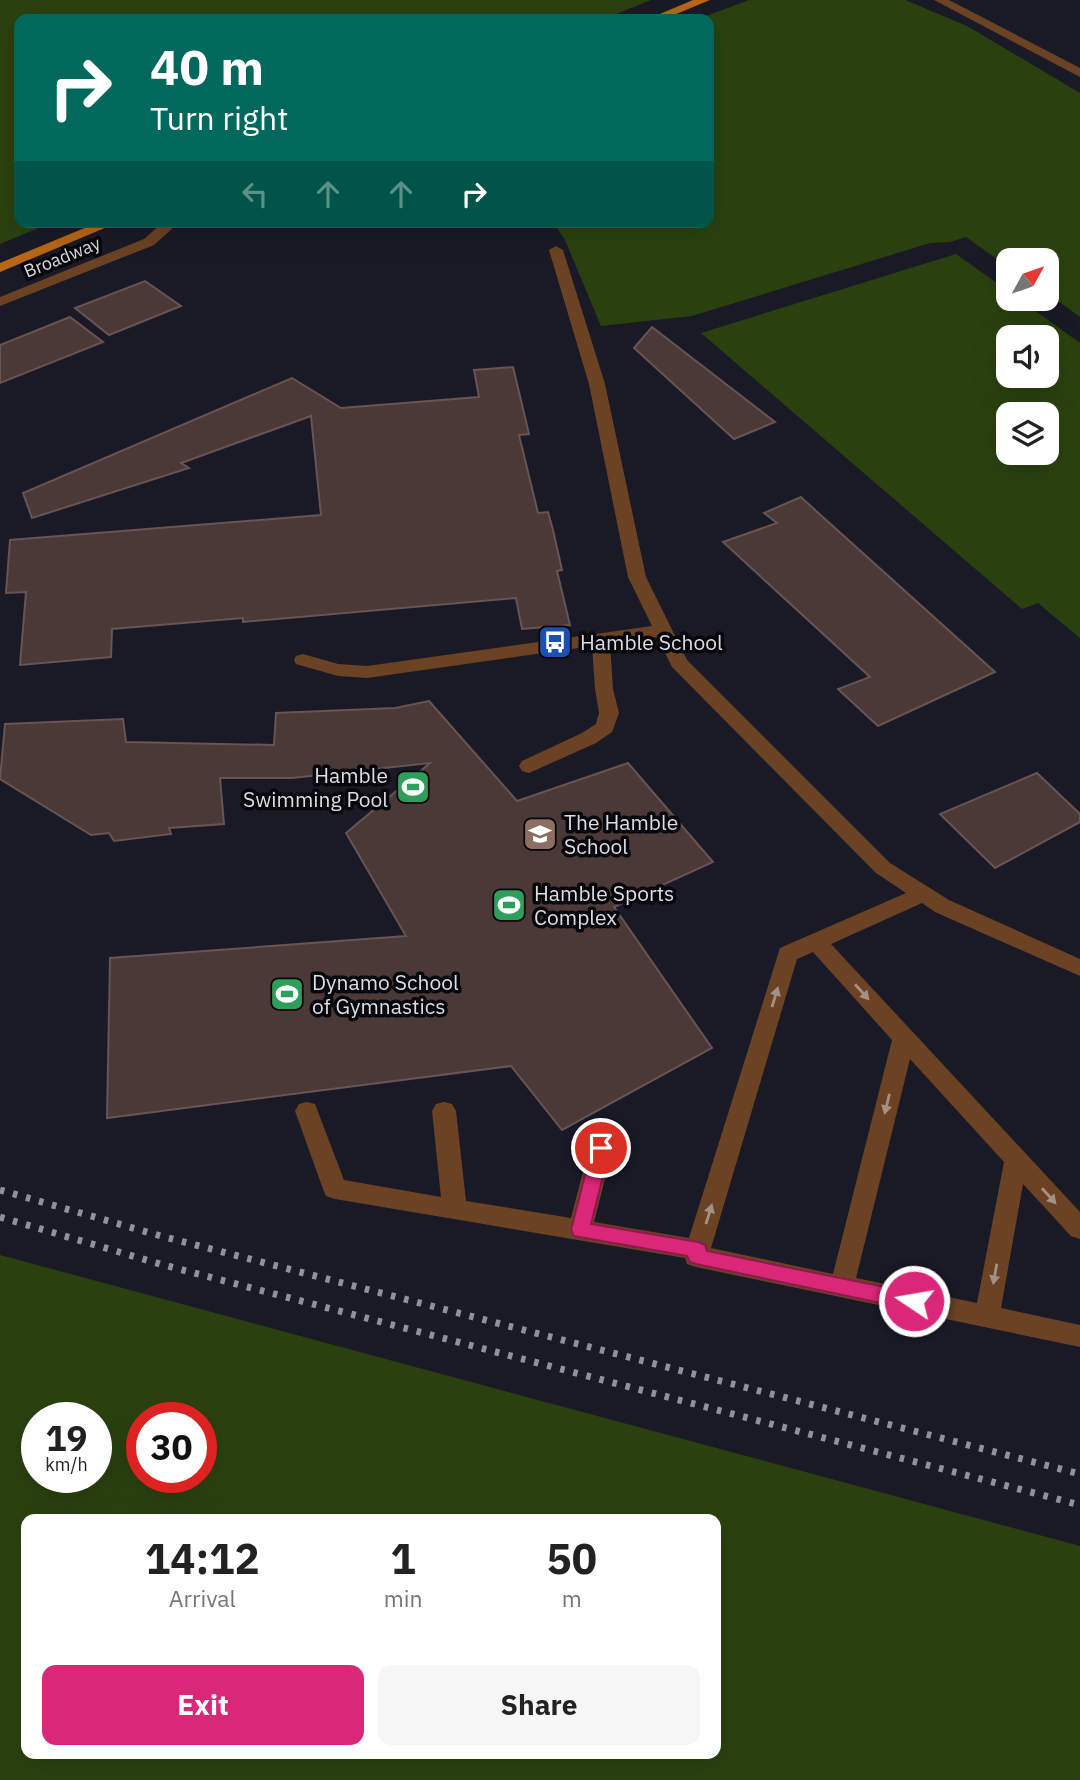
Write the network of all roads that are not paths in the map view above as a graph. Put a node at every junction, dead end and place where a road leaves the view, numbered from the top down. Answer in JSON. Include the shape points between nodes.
{"nodes":[{"id":1,"x":704,"y":0,"type":"edge"},
{"id":2,"x":940,"y":0,"type":"edge"},
{"id":3,"x":667,"y":14,"type":"edge"},
{"id":4,"x":1080,"y":73,"type":"edge"},
{"id":5,"x":97,"y":228,"type":"edge"},
{"id":6,"x":166,"y":228,"type":"edge"},
{"id":7,"x":556,"y":250,"type":"dead end"},
{"id":8,"x":0,"y":268,"type":"edge"},
{"id":9,"x":0,"y":302,"type":"edge"},
{"id":10,"x":663,"y":631,"type":"junction"},
{"id":11,"x":601,"y":639,"type":"junction"},
{"id":12,"x":303,"y":660,"type":"dead end"},
{"id":13,"x":529,"y":766,"type":"dead end"},
{"id":14,"x":923,"y":894,"type":"junction"},
{"id":15,"x":816,"y":942,"type":"junction"},
{"id":16,"x":1080,"y":968,"type":"edge"},
{"id":17,"x":904,"y":1038,"type":"junction"},
{"id":18,"x":307,"y":1111,"type":"dead end"},
{"id":19,"x":444,"y":1111,"type":"dead end"},
{"id":20,"x":601,"y":1148,"type":"dead end"},
{"id":21,"x":1016,"y":1159,"type":"junction"},
{"id":22,"x":455,"y":1210,"type":"junction"},
{"id":23,"x":1080,"y":1229,"type":"edge"},
{"id":24,"x":580,"y":1230,"type":"junction"},
{"id":25,"x":698,"y":1250,"type":"junction"},
{"id":26,"x":842,"y":1286,"type":"junction"},
{"id":27,"x":987,"y":1317,"type":"junction"},
{"id":28,"x":1080,"y":1336,"type":"edge"}],
"edges":[{"from":1,"to":3,"type":"main road"},
{"from":2,"to":4,"type":"street"},
{"from":5,"to":8,"type":"main road"},
{"from":6,"to":9,"type":"street","name":"Broadway","via":[[149,243]]},
{"from":7,"to":10,"type":"street","via":[[597,384],[637,577]]},
{"from":10,"to":11,"type":"street"},
{"from":10,"to":14,"type":"street","via":[[679,663],[883,868]]},
{"from":11,"to":12,"type":"street","via":[[367,672]]},
{"from":11,"to":13,"type":"street","via":[[609,713],[605,727]]},
{"from":14,"to":15,"type":"street"},
{"from":14,"to":16,"type":"street"},
{"from":15,"to":17,"type":"street","one_way":true},
{"from":25,"to":15,"type":"street","one_way":true,"via":[[788,954]]},
{"from":17,"to":21,"type":"street"},
{"from":17,"to":26,"type":"street","one_way":true},
{"from":18,"to":22,"type":"street","via":[[335,1189]]},
{"from":19,"to":22,"type":"street"},
{"from":20,"to":24,"type":"street"},
{"from":21,"to":23,"type":"street","one_way":true},
{"from":21,"to":27,"type":"street","one_way":true},
{"from":22,"to":24,"type":"street"},
{"from":24,"to":25,"type":"street"},
{"from":25,"to":26,"type":"street","via":[[696,1256]]},
{"from":26,"to":27,"type":"street"},
{"from":27,"to":28,"type":"street"}]}
